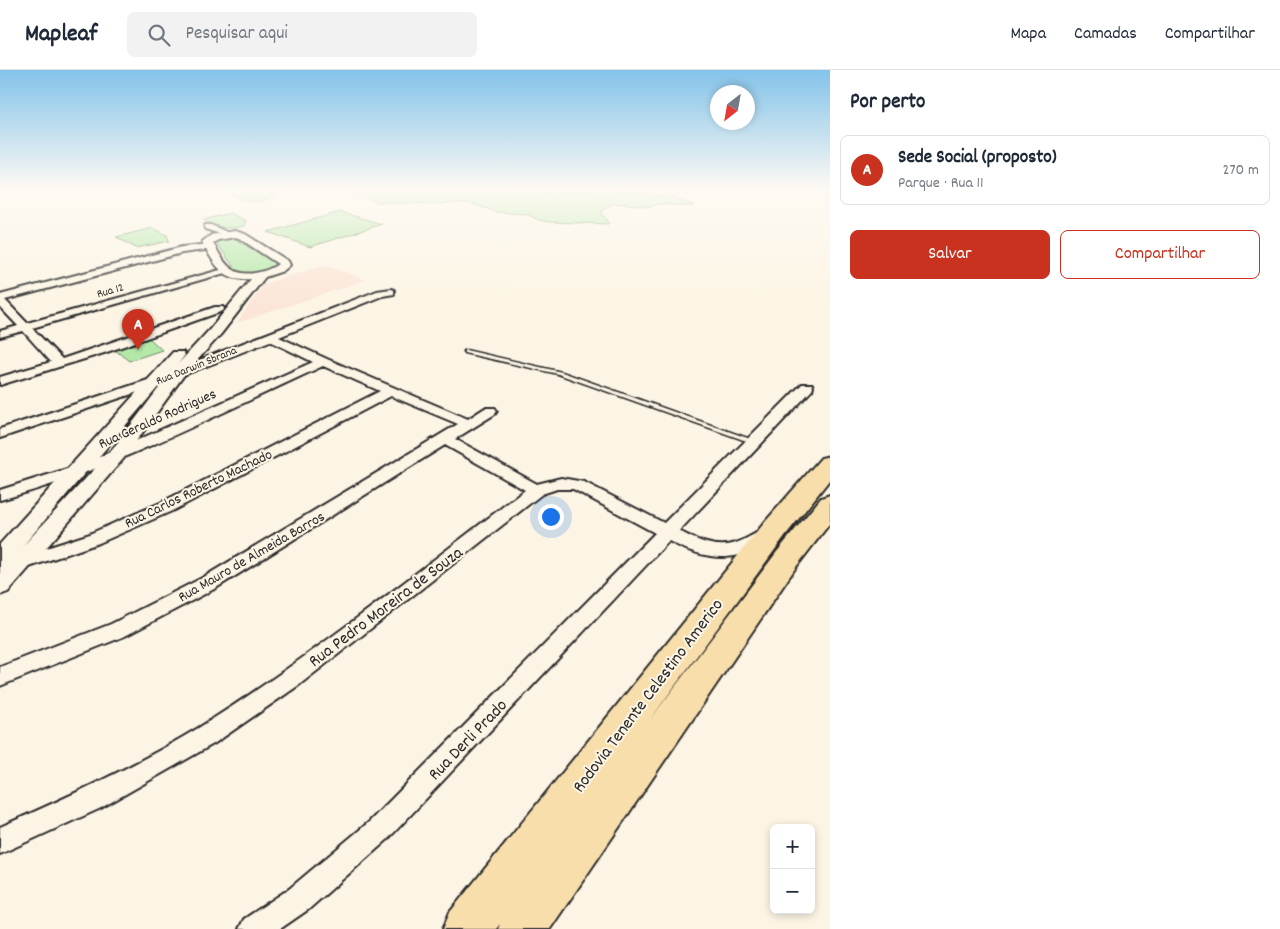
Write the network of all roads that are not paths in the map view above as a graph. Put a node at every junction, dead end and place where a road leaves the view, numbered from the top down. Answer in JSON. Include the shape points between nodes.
{"nodes":[{"id":1,"x":214,"y":229,"type":"edge"},
{"id":2,"x":198,"y":230,"type":"dead end"},
{"id":3,"x":227,"y":234,"type":"junction"},
{"id":4,"x":212,"y":242,"type":"junction"},
{"id":5,"x":227,"y":271,"type":"junction"},
{"id":6,"x":244,"y":275,"type":"junction"},
{"id":7,"x":261,"y":275,"type":"junction"},
{"id":8,"x":390,"y":292,"type":"dead end"},
{"id":9,"x":0,"y":300,"type":"edge"},
{"id":10,"x":219,"y":309,"type":"junction"},
{"id":11,"x":186,"y":321,"type":"junction"},
{"id":12,"x":205,"y":324,"type":"junction"},
{"id":13,"x":24,"y":328,"type":"junction"},
{"id":14,"x":0,"y":334,"type":"edge"},
{"id":15,"x":269,"y":336,"type":"junction"},
{"id":16,"x":466,"y":352,"type":"dead end"},
{"id":17,"x":323,"y":362,"type":"junction"},
{"id":18,"x":59,"y":363,"type":"junction"},
{"id":19,"x":179,"y":372,"type":"junction"},
{"id":20,"x":0,"y":381,"type":"edge"},
{"id":21,"x":152,"y":383,"type":"junction"},
{"id":22,"x":807,"y":388,"type":"dead end"},
{"id":23,"x":390,"y":391,"type":"junction"},
{"id":24,"x":490,"y":410,"type":"dead end"},
{"id":25,"x":469,"y":424,"type":"junction"},
{"id":26,"x":0,"y":434,"type":"edge"},
{"id":27,"x":445,"y":439,"type":"junction"},
{"id":28,"x":754,"y":442,"type":"junction"},
{"id":29,"x":118,"y":454,"type":"junction"},
{"id":30,"x":830,"y":463,"type":"edge"},
{"id":31,"x":75,"y":471,"type":"junction"},
{"id":32,"x":536,"y":490,"type":"junction"},
{"id":33,"x":0,"y":495,"type":"edge"},
{"id":34,"x":830,"y":504,"type":"edge"},
{"id":35,"x":775,"y":529,"type":"junction"},
{"id":36,"x":666,"y":532,"type":"junction"},
{"id":37,"x":0,"y":558,"type":"edge"},
{"id":38,"x":18,"y":565,"type":"junction"},
{"id":39,"x":0,"y":570,"type":"edge"},
{"id":40,"x":0,"y":586,"type":"edge"},
{"id":41,"x":0,"y":677,"type":"edge"},
{"id":42,"x":0,"y":841,"type":"edge"},
{"id":43,"x":254,"y":929,"type":"edge"},
{"id":44,"x":468,"y":929,"type":"edge"},
{"id":45,"x":522,"y":929,"type":"edge"}],
"edges":[{"from":1,"to":3,"type":"street"},
{"from":2,"to":4,"type":"street"},
{"from":3,"to":4,"type":"street"},
{"from":3,"to":7,"type":"street","via":[[242,236],[284,263],[276,271]]},
{"from":4,"to":5,"type":"street"},
{"from":4,"to":9,"type":"street"},
{"from":5,"to":6,"type":"street"},
{"from":5,"to":13,"type":"street","name":"Rua 12"},
{"from":6,"to":7,"type":"street"},
{"from":6,"to":10,"type":"street","via":[[242,282]]},
{"from":7,"to":19,"type":"street"},
{"from":8,"to":15,"type":"street","name":"Rua Darwin Sbrana","via":[[380,292]]},
{"from":9,"to":13,"type":"street"},
{"from":10,"to":11,"type":"street"},
{"from":10,"to":12,"type":"street"},
{"from":11,"to":12,"type":"street","via":[[203,320]]},
{"from":11,"to":18,"type":"street"},
{"from":12,"to":21,"type":"street"},
{"from":13,"to":14,"type":"street","name":"Rua 12"},
{"from":13,"to":18,"type":"street"},
{"from":15,"to":17,"type":"street"},
{"from":15,"to":19,"type":"street","name":"Rua Darwin Sbrana"},
{"from":16,"to":28,"type":"lane","via":[[560,373]]},
{"from":17,"to":23,"type":"street"},
{"from":17,"to":29,"type":"street","name":"Rua Geraldo Rodrigues"},
{"from":18,"to":20,"type":"street"},
{"from":19,"to":21,"type":"street","name":"Rua Darwin Sbrana"},
{"from":19,"to":29,"type":"street"},
{"from":21,"to":26,"type":"street","name":"Rua Darwin Sbrana"},
{"from":21,"to":31,"type":"street"},
{"from":22,"to":28,"type":"street"},
{"from":23,"to":25,"type":"street"},
{"from":23,"to":38,"type":"street","name":"Rua Carlos Roberto Machado","via":[[166,507],[93,539]]},
{"from":24,"to":25,"type":"street","name":"Rua Mauro de Almeida Barros"},
{"from":25,"to":27,"type":"street","name":"Rua Mauro de Almeida Barros"},
{"from":27,"to":32,"type":"street"},
{"from":27,"to":41,"type":"street","name":"Rua Mauro de Almeida Barros","via":[[209,583],[118,630]]},
{"from":28,"to":36,"type":"street"},
{"from":29,"to":31,"type":"street","name":"Rua Geraldo Rodrigues"},
{"from":29,"to":38,"type":"street"},
{"from":30,"to":35,"type":"highway","name":"Rodovia Tenente Celestino Americo"},
{"from":31,"to":33,"type":"street","name":"Rua Geraldo Rodrigues"},
{"from":31,"to":37,"type":"street"},
{"from":32,"to":36,"type":"street","name":"Rua Pedro Moreira de Souza","via":[[555,483],[578,485]]},
{"from":32,"to":42,"type":"street","name":"Rua Pedro Moreira de Souza","via":[[291,678],[207,735],[92,799]]},
{"from":34,"to":45,"type":"highway","name":"Rodovia Tenente Celestino Americo","via":[[786,560]]},
{"from":35,"to":36,"type":"street","name":"Rua Pedro Moreira de Souza","via":[[748,546],[731,552],[715,552],[694,546]]},
{"from":35,"to":44,"type":"highway","name":"Rodovia Tenente Celestino Americo"},
{"from":36,"to":43,"type":"street","name":"Rua Derli Prado","via":[[378,831],[299,899]]},
{"from":38,"to":39,"type":"street","name":"Rua Carlos Roberto Machado"},
{"from":38,"to":40,"type":"street"}]}
